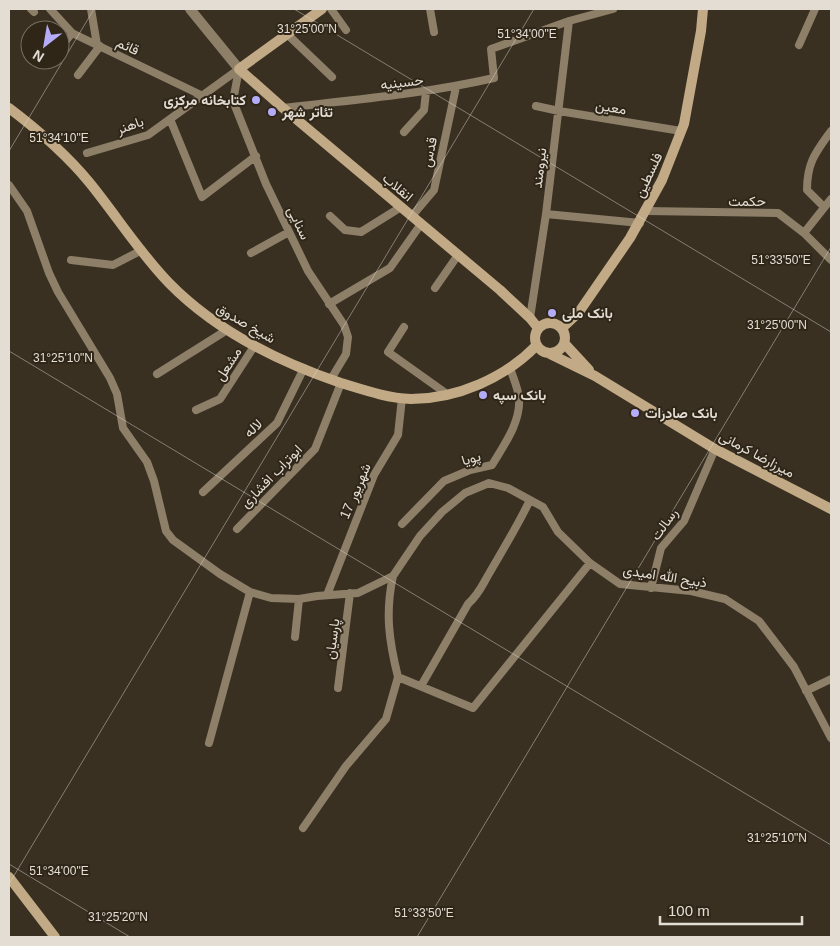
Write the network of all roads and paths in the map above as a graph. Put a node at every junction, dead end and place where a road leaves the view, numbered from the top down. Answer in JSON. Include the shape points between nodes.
{"nodes":[{"id":1,"x":50,"y":9,"type":"edge"},
{"id":2,"x":91,"y":9,"type":"edge"},
{"id":3,"x":190,"y":9,"type":"edge"},
{"id":4,"x":322,"y":9,"type":"edge"},
{"id":5,"x":331,"y":9,"type":"edge"},
{"id":6,"x":430,"y":9,"type":"edge"},
{"id":7,"x":613,"y":9,"type":"edge"},
{"id":8,"x":703,"y":9,"type":"edge"},
{"id":9,"x":815,"y":9,"type":"edge"},
{"id":10,"x":569,"y":20,"type":"junction"},
{"id":11,"x":346,"y":30,"type":"dead end"},
{"id":12,"x":434,"y":32,"type":"dead end"},
{"id":13,"x":72,"y":33,"type":"junction"},
{"id":14,"x":288,"y":34,"type":"junction"},
{"id":15,"x":70,"y":36,"type":"edge"},
{"id":16,"x":799,"y":45,"type":"dead end"},
{"id":17,"x":99,"y":46,"type":"junction"},
{"id":18,"x":239,"y":69,"type":"junction"},
{"id":19,"x":78,"y":75,"type":"dead end"},
{"id":20,"x":332,"y":78,"type":"dead end"},
{"id":21,"x":456,"y":87,"type":"junction"},
{"id":22,"x":426,"y":92,"type":"junction"},
{"id":23,"x":203,"y":96,"type":"junction"},
{"id":24,"x":536,"y":106,"type":"dead end"},
{"id":25,"x":9,"y":108,"type":"edge"},
{"id":26,"x":283,"y":108,"type":"junction"},
{"id":27,"x":559,"y":111,"type":"junction"},
{"id":28,"x":170,"y":119,"type":"junction"},
{"id":29,"x":681,"y":131,"type":"junction"},
{"id":30,"x":831,"y":131,"type":"edge"},
{"id":31,"x":404,"y":132,"type":"dead end"},
{"id":32,"x":87,"y":154,"type":"dead end"},
{"id":33,"x":256,"y":156,"type":"junction"},
{"id":34,"x":9,"y":185,"type":"edge"},
{"id":35,"x":831,"y":199,"type":"edge"},
{"id":36,"x":401,"y":207,"type":"junction"},
{"id":37,"x":824,"y":207,"type":"junction"},
{"id":38,"x":646,"y":211,"type":"junction"},
{"id":39,"x":546,"y":214,"type":"junction"},
{"id":40,"x":330,"y":216,"type":"dead end"},
{"id":41,"x":412,"y":216,"type":"junction"},
{"id":42,"x":640,"y":223,"type":"junction"},
{"id":43,"x":421,"y":224,"type":"junction"},
{"id":44,"x":289,"y":232,"type":"junction"},
{"id":45,"x":804,"y":233,"type":"junction"},
{"id":46,"x":142,"y":250,"type":"junction"},
{"id":47,"x":251,"y":253,"type":"dead end"},
{"id":48,"x":458,"y":255,"type":"junction"},
{"id":49,"x":70,"y":260,"type":"dead end"},
{"id":50,"x":831,"y":260,"type":"edge"},
{"id":51,"x":435,"y":288,"type":"dead end"},
{"id":52,"x":329,"y":304,"type":"junction"},
{"id":53,"x":530,"y":318,"type":"junction"},
{"id":54,"x":404,"y":327,"type":"dead end"},
{"id":55,"x":538,"y":328,"type":"junction"},
{"id":56,"x":562,"y":328,"type":"junction"},
{"id":57,"x":227,"y":330,"type":"junction"},
{"id":58,"x":564,"y":344,"type":"junction"},
{"id":59,"x":255,"y":345,"type":"junction"},
{"id":60,"x":536,"y":345,"type":"junction"},
{"id":61,"x":548,"y":353,"type":"junction"},
{"id":62,"x":304,"y":368,"type":"junction"},
{"id":63,"x":510,"y":368,"type":"junction"},
{"id":64,"x":158,"y":374,"type":"dead end"},
{"id":65,"x":595,"y":376,"type":"junction"},
{"id":66,"x":336,"y":381,"type":"junction"},
{"id":67,"x":446,"y":394,"type":"junction"},
{"id":68,"x":402,"y":398,"type":"junction"},
{"id":69,"x":196,"y":410,"type":"dead end"},
{"id":70,"x":715,"y":449,"type":"junction"},
{"id":71,"x":202,"y":492,"type":"dead end"},
{"id":72,"x":530,"y":500,"type":"junction"},
{"id":73,"x":831,"y":509,"type":"edge"},
{"id":74,"x":402,"y":524,"type":"dead end"},
{"id":75,"x":237,"y":529,"type":"dead end"},
{"id":76,"x":590,"y":562,"type":"junction"},
{"id":77,"x":393,"y":576,"type":"junction"},
{"id":78,"x":651,"y":588,"type":"junction"},
{"id":79,"x":250,"y":592,"type":"junction"},
{"id":80,"x":350,"y":594,"type":"junction"},
{"id":81,"x":327,"y":595,"type":"junction"},
{"id":82,"x":299,"y":599,"type":"junction"},
{"id":83,"x":295,"y":637,"type":"dead end"},
{"id":84,"x":398,"y":677,"type":"junction"},
{"id":85,"x":831,"y":680,"type":"edge"},
{"id":86,"x":421,"y":686,"type":"junction"},
{"id":87,"x":338,"y":688,"type":"dead end"},
{"id":88,"x":806,"y":691,"type":"junction"},
{"id":89,"x":831,"y":738,"type":"edge"},
{"id":90,"x":209,"y":743,"type":"dead end"},
{"id":91,"x":303,"y":828,"type":"dead end"},
{"id":92,"x":9,"y":877,"type":"edge"},
{"id":93,"x":55,"y":937,"type":"edge"}],
"edges":[{"from":1,"to":13,"type":"street","name":"قائم"},
{"from":2,"to":17,"type":"street"},
{"from":3,"to":18,"type":"street"},
{"from":4,"to":14,"type":"main road"},
{"from":5,"to":11,"type":"street"},
{"from":6,"to":12,"type":"street"},
{"from":7,"to":10,"type":"street"},
{"from":8,"to":29,"type":"main road","name":"فلسطین","via":[[694,74]]},
{"from":9,"to":16,"type":"street"},
{"from":10,"to":21,"type":"street","name":"حسینیه","via":[[491,49],[494,78]]},
{"from":10,"to":27,"type":"street","name":"نیرومند"},
{"from":13,"to":15,"type":"street"},
{"from":13,"to":17,"type":"street","name":"قائم"},
{"from":14,"to":18,"type":"main road"},
{"from":14,"to":20,"type":"street"},
{"from":17,"to":19,"type":"street"},
{"from":17,"to":23,"type":"street","name":"قائم"},
{"from":18,"to":23,"type":"street","name":"باهنر"},
{"from":18,"to":26,"type":"main road","name":"انقلاب"},
{"from":18,"to":33,"type":"street","name":"سنایی","via":[[233,101]]},
{"from":21,"to":22,"type":"street","name":"حسینیه"},
{"from":21,"to":41,"type":"street","name":"قدس","via":[[434,190]]},
{"from":22,"to":26,"type":"street","name":"حسینیه"},
{"from":22,"to":31,"type":"street","via":[[424,110]]},
{"from":23,"to":28,"type":"street","name":"باهنر"},
{"from":24,"to":27,"type":"street","name":"معین"},
{"from":25,"to":46,"type":"main road","name":"شیخ صدوق","via":[[57,147]]},
{"from":26,"to":36,"type":"main road","name":"انقلاب"},
{"from":27,"to":29,"type":"street","name":"معین"},
{"from":27,"to":39,"type":"street","name":"نیرومند"},
{"from":28,"to":32,"type":"street","name":"باهنر","via":[[148,135]]},
{"from":28,"to":33,"type":"street","via":[[202,197]]},
{"from":29,"to":38,"type":"main road","name":"فلسطین"},
{"from":30,"to":37,"type":"street","via":[[813,155],[807,179],[808,190]]},
{"from":33,"to":44,"type":"street","name":"سنایی"},
{"from":34,"to":79,"type":"street","via":[[27,211],[58,292],[110,378],[117,394],[123,428],[147,462],[154,481],[166,531],[173,540]]},
{"from":35,"to":37,"type":"street"},
{"from":36,"to":40,"type":"street","via":[[360,232],[345,230]]},
{"from":36,"to":41,"type":"main road","name":"انقلاب"},
{"from":37,"to":45,"type":"street"},
{"from":38,"to":42,"type":"main road","name":"فلسطین"},
{"from":38,"to":45,"type":"street","name":"حکمت","via":[[778,214]]},
{"from":39,"to":42,"type":"street"},
{"from":39,"to":53,"type":"street","name":"نیرومند"},
{"from":41,"to":43,"type":"main road","name":"انقلاب"},
{"from":42,"to":56,"type":"main road","name":"فلسطین","via":[[579,312]]},
{"from":43,"to":48,"type":"main road","name":"انقلاب"},
{"from":43,"to":52,"type":"street","via":[[390,268]]},
{"from":44,"to":47,"type":"street"},
{"from":44,"to":52,"type":"street","name":"سنایی"},
{"from":45,"to":50,"type":"street","name":"حکمت"},
{"from":46,"to":49,"type":"street","via":[[113,265]]},
{"from":46,"to":57,"type":"main road","name":"شیخ صدوق","via":[[169,283]]},
{"from":48,"to":51,"type":"street"},
{"from":48,"to":53,"type":"main road","name":"انقلاب"},
{"from":52,"to":66,"type":"street","name":"سنایی","via":[[344,325],[348,337],[346,354]]},
{"from":53,"to":55,"type":"main road","name":"انقلاب"},
{"from":54,"to":67,"type":"street","via":[[388,352]]},
{"from":55,"to":56,"type":"main road","via":[[555,323]]},
{"from":55,"to":60,"type":"main road"},
{"from":56,"to":58,"type":"main road"},
{"from":57,"to":59,"type":"main road","name":"شیخ صدوق"},
{"from":57,"to":64,"type":"street"},
{"from":58,"to":61,"type":"main road","via":[[558,351]]},
{"from":58,"to":65,"type":"main road"},
{"from":59,"to":62,"type":"main road","name":"شیخ صدوق"},
{"from":59,"to":69,"type":"street","name":"مشعل","via":[[220,399]]},
{"from":60,"to":61,"type":"main road"},
{"from":60,"to":63,"type":"main road","name":"شیخ صدوق"},
{"from":61,"to":65,"type":"main road"},
{"from":62,"to":66,"type":"main road","name":"شیخ صدوق"},
{"from":62,"to":71,"type":"street","name":"لاله","via":[[277,423]]},
{"from":63,"to":67,"type":"main road","name":"شیخ صدوق","via":[[482,384]]},
{"from":63,"to":74,"type":"street","name":"پویا","via":[[519,398],[517,418],[492,464],[444,481]]},
{"from":65,"to":70,"type":"main road","name":"میرزارضا کرمانی"},
{"from":66,"to":68,"type":"main road","name":"شیخ صدوق"},
{"from":66,"to":75,"type":"street","name":"ابوتراب افشاری","via":[[314,449]]},
{"from":67,"to":68,"type":"main road","name":"شیخ صدوق"},
{"from":68,"to":81,"type":"street","name":"17 شهریور","via":[[398,435],[374,475]]},
{"from":70,"to":73,"type":"main road","name":"میرزارضا کرمانی"},
{"from":70,"to":78,"type":"street","name":"رسالت","via":[[684,521],[661,548]]},
{"from":72,"to":76,"type":"street","name":"ذبیح الله امیدی","via":[[543,507],[558,532]]},
{"from":72,"to":77,"type":"street","name":"ذبیح الله امیدی","via":[[489,482],[465,493],[420,536]]},
{"from":72,"to":86,"type":"street","via":[[479,594],[468,604]]},
{"from":76,"to":78,"type":"street","name":"ذبیح الله امیدی","via":[[620,584]]},
{"from":76,"to":86,"type":"street","via":[[473,708]]},
{"from":77,"to":80,"type":"street"},
{"from":77,"to":84,"type":"street","via":[[388,598],[389,644]]},
{"from":78,"to":88,"type":"street","name":"ذبیح الله امیدی","via":[[691,591],[725,599],[759,621],[794,667]]},
{"from":79,"to":82,"type":"street","via":[[271,598]]},
{"from":79,"to":90,"type":"street"},
{"from":80,"to":81,"type":"street"},
{"from":80,"to":87,"type":"street","name":"پارسیان"},
{"from":81,"to":82,"type":"street"},
{"from":82,"to":83,"type":"street"},
{"from":84,"to":86,"type":"street"},
{"from":84,"to":91,"type":"street","via":[[386,719],[346,766]]},
{"from":85,"to":88,"type":"street"},
{"from":88,"to":89,"type":"street","name":"ذبیح الله امیدی"},
{"from":92,"to":93,"type":"main road"}]}
